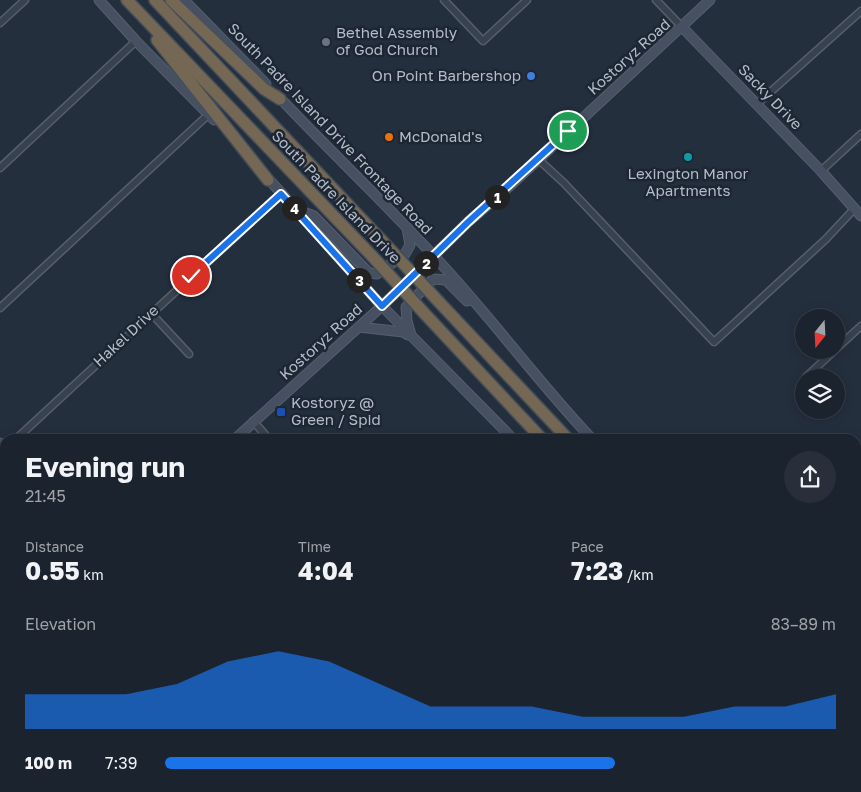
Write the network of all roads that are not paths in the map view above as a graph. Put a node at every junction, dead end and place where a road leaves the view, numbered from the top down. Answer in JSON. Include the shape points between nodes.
{"nodes":[{"id":1,"x":25,"y":0,"type":"edge"},
{"id":2,"x":99,"y":0,"type":"edge"},
{"id":3,"x":126,"y":0,"type":"edge"},
{"id":4,"x":155,"y":0,"type":"edge"},
{"id":5,"x":171,"y":0,"type":"edge"},
{"id":6,"x":184,"y":0,"type":"edge"},
{"id":7,"x":444,"y":0,"type":"edge"},
{"id":8,"x":527,"y":0,"type":"edge"},
{"id":9,"x":656,"y":0,"type":"edge"},
{"id":10,"x":710,"y":0,"type":"edge"},
{"id":11,"x":861,"y":11,"type":"edge"},
{"id":12,"x":0,"y":23,"type":"edge"},
{"id":13,"x":682,"y":27,"type":"junction"},
{"id":14,"x":136,"y":41,"type":"junction"},
{"id":15,"x":280,"y":99,"type":"junction"},
{"id":16,"x":757,"y":104,"type":"junction"},
{"id":17,"x":209,"y":114,"type":"junction"},
{"id":18,"x":861,"y":134,"type":"edge"},
{"id":19,"x":538,"y":159,"type":"junction"},
{"id":20,"x":0,"y":168,"type":"edge"},
{"id":21,"x":821,"y":171,"type":"junction"},
{"id":22,"x":268,"y":180,"type":"junction"},
{"id":23,"x":281,"y":194,"type":"junction"},
{"id":24,"x":295,"y":209,"type":"junction"},
{"id":25,"x":854,"y":209,"type":"junction"},
{"id":26,"x":861,"y":216,"type":"edge"},
{"id":27,"x":407,"y":228,"type":"junction"},
{"id":28,"x":434,"y":256,"type":"junction"},
{"id":29,"x":382,"y":306,"type":"junction"},
{"id":30,"x":0,"y":308,"type":"edge"},
{"id":31,"x":150,"y":313,"type":"junction"},
{"id":32,"x":861,"y":326,"type":"edge"},
{"id":33,"x":359,"y":327,"type":"junction"},
{"id":34,"x":412,"y":337,"type":"junction"},
{"id":35,"x":845,"y":341,"type":"edge"},
{"id":36,"x":512,"y":345,"type":"junction"},
{"id":37,"x":188,"y":354,"type":"dead end"},
{"id":38,"x":826,"y":359,"type":"edge"},
{"id":39,"x":816,"y":369,"type":"edge"},
{"id":40,"x":253,"y":421,"type":"junction"},
{"id":41,"x":21,"y":434,"type":"edge"},
{"id":42,"x":240,"y":434,"type":"edge"},
{"id":43,"x":265,"y":434,"type":"edge"},
{"id":44,"x":508,"y":434,"type":"edge"},
{"id":45,"x":537,"y":434,"type":"edge"},
{"id":46,"x":563,"y":434,"type":"edge"},
{"id":47,"x":587,"y":434,"type":"edge"}],
"edges":[{"from":1,"to":12,"type":"street"},
{"from":2,"to":14,"type":"main road"},
{"from":3,"to":22,"type":"highway"},
{"from":3,"to":45,"type":"highway","name":"South Padre Island Drive","bridge":true},
{"from":4,"to":46,"type":"highway","name":"South Padre Island Drive","bridge":true},
{"from":5,"to":15,"type":"highway","via":[[264,89]]},
{"from":6,"to":15,"type":"main road","name":"South Padre Island Drive Frontage Road"},
{"from":7,"to":8,"type":"street","via":[[483,41]]},
{"from":9,"to":13,"type":"street","name":"Sacky Drive"},
{"from":10,"to":13,"type":"main road","name":"Kostoryz Road"},
{"from":11,"to":16,"type":"street"},
{"from":13,"to":16,"type":"main road","name":"Sacky Drive"},
{"from":13,"to":19,"type":"main road","name":"Kostoryz Road"},
{"from":14,"to":17,"type":"main road"},
{"from":14,"to":20,"type":"street"},
{"from":15,"to":27,"type":"main road","name":"South Padre Island Drive Frontage Road"},
{"from":16,"to":21,"type":"main road","name":"Sacky Drive"},
{"from":17,"to":22,"type":"main road"},
{"from":17,"to":30,"type":"street"},
{"from":18,"to":21,"type":"street"},
{"from":19,"to":25,"type":"street","via":[[714,342]]},
{"from":19,"to":28,"type":"main road","name":"Kostoryz Road"},
{"from":21,"to":25,"type":"main road","name":"Sacky Drive"},
{"from":22,"to":23,"type":"main road"},
{"from":23,"to":24,"type":"main road"},
{"from":23,"to":31,"type":"street","name":"Hakel Drive"},
{"from":24,"to":27,"type":"main road","via":[[314,216],[369,272],[377,274],[405,254],[410,245]]},
{"from":24,"to":29,"type":"main road"},
{"from":25,"to":26,"type":"main road","name":"Sacky Drive"},
{"from":27,"to":28,"type":"main road","name":"South Padre Island Drive Frontage Road"},
{"from":28,"to":29,"type":"main road","name":"Kostoryz Road"},
{"from":28,"to":36,"type":"main road","name":"South Padre Island Drive Frontage Road"},
{"from":29,"to":33,"type":"main road","name":"Kostoryz Road"},
{"from":29,"to":34,"type":"main road"},
{"from":31,"to":37,"type":"street"},
{"from":31,"to":41,"type":"street","name":"Hakel Drive"},
{"from":32,"to":35,"type":"street"},
{"from":33,"to":34,"type":"main road","via":[[403,332]]},
{"from":33,"to":40,"type":"main road","name":"Kostoryz Road"},
{"from":34,"to":36,"type":"main road","via":[[406,321],[406,307],[433,279],[446,280]]},
{"from":34,"to":44,"type":"main road"},
{"from":36,"to":47,"type":"main road","name":"South Padre Island Drive Frontage Road"},
{"from":38,"to":39,"type":"street"},
{"from":40,"to":42,"type":"main road","name":"Kostoryz Road"},
{"from":40,"to":43,"type":"street"}]}
